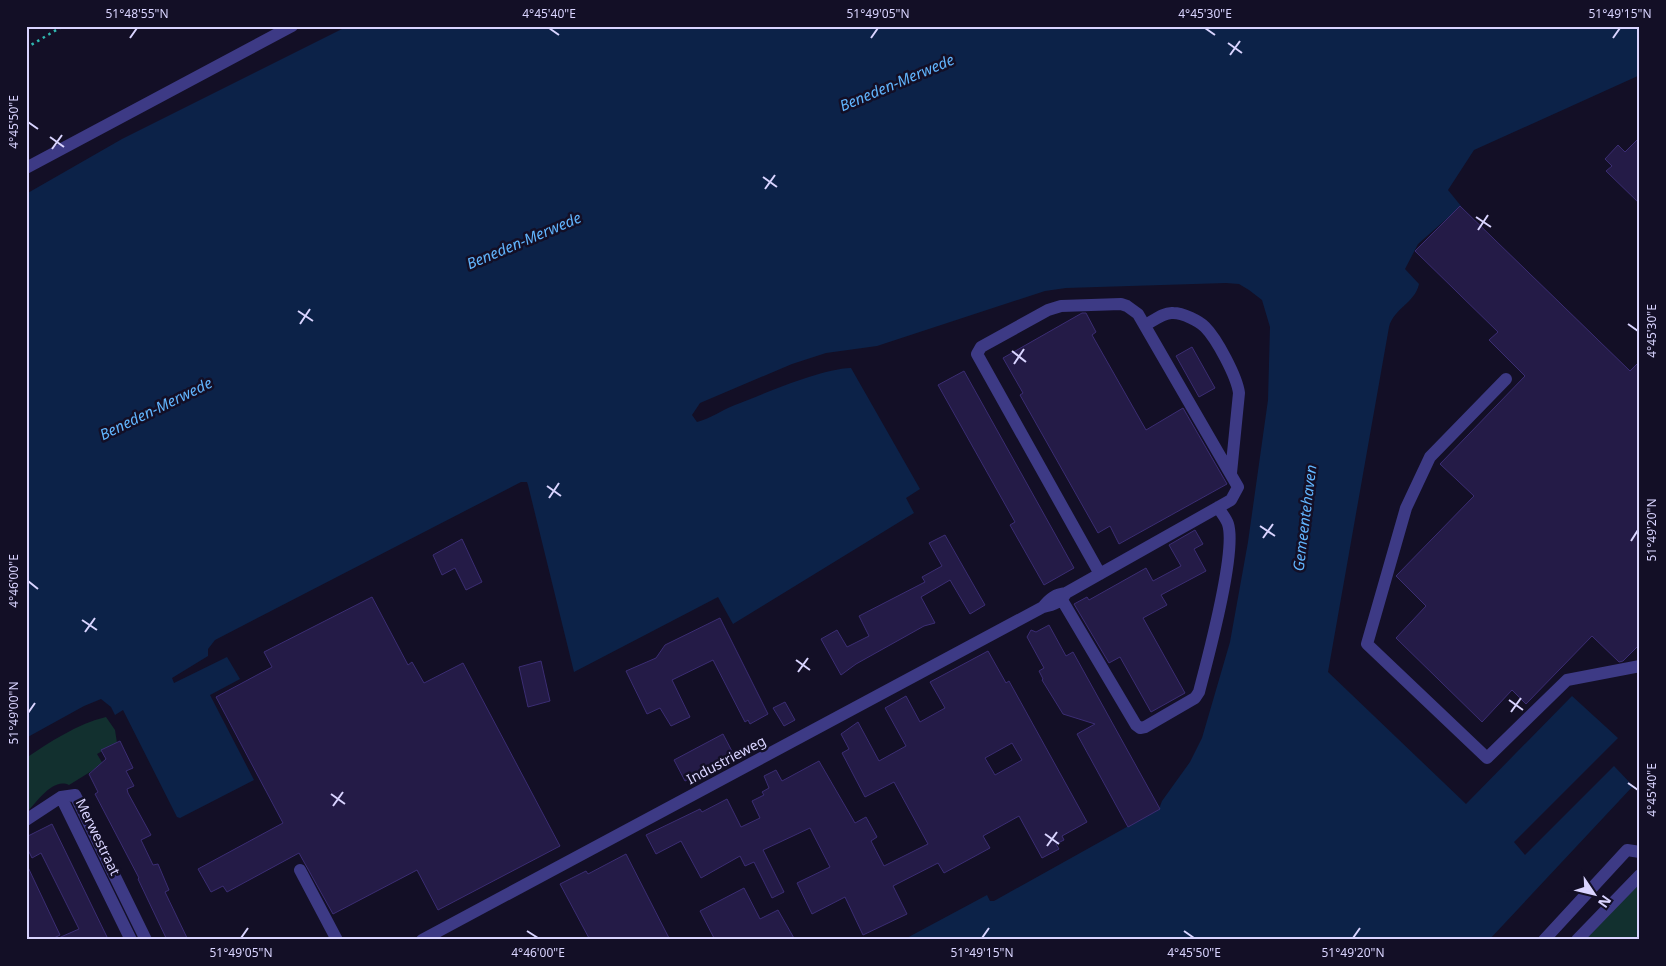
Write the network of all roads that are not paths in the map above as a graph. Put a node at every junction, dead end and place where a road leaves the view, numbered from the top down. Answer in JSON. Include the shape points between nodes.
{"nodes":[{"id":1,"x":292,"y":26,"type":"edge"},
{"id":2,"x":26,"y":168,"type":"edge"},
{"id":3,"x":1145,"y":325,"type":"junction"},
{"id":4,"x":1506,"y":379,"type":"dead end"},
{"id":5,"x":1231,"y":473,"type":"junction"},
{"id":6,"x":1218,"y":507,"type":"junction"},
{"id":7,"x":1100,"y":574,"type":"junction"},
{"id":8,"x":1064,"y":596,"type":"junction"},
{"id":9,"x":1640,"y":666,"type":"edge"},
{"id":10,"x":61,"y":797,"type":"junction"},
{"id":11,"x":26,"y":820,"type":"edge"},
{"id":12,"x":1640,"y":852,"type":"edge"},
{"id":13,"x":300,"y":870,"type":"dead end"},
{"id":14,"x":1640,"y":875,"type":"edge"},
{"id":15,"x":131,"y":940,"type":"edge"},
{"id":16,"x":146,"y":940,"type":"edge"},
{"id":17,"x":337,"y":940,"type":"edge"},
{"id":18,"x":422,"y":940,"type":"edge"},
{"id":19,"x":1544,"y":940,"type":"edge"},
{"id":20,"x":1577,"y":940,"type":"edge"}],
"edges":[{"from":1,"to":2,"type":"street"},
{"from":3,"to":5,"type":"street"},
{"from":3,"to":5,"type":"street","via":[[1173,313],[1200,323],[1209,332],[1237,383],[1239,393]]},
{"from":3,"to":7,"type":"street","via":[[1133,309],[1120,304],[1061,306],[981,347],[977,354]]},
{"from":4,"to":9,"type":"street","via":[[1430,457],[1406,508],[1367,644],[1486,758],[1567,680]]},
{"from":5,"to":6,"type":"street","name":"Industrieweg","via":[[1237,483],[1237,492]]},
{"from":6,"to":7,"type":"street","name":"Industrieweg"},
{"from":6,"to":8,"type":"street","via":[[1228,524],[1230,543],[1213,639],[1199,692],[1195,698],[1145,727],[1136,725]]},
{"from":7,"to":8,"type":"street","name":"Industrieweg"},
{"from":8,"to":18,"type":"street","name":"Industrieweg","via":[[1052,606],[1044,607]]},
{"from":10,"to":11,"type":"street"},
{"from":10,"to":15,"type":"street","name":"Merwestraat"},
{"from":10,"to":16,"type":"street","name":"Merwestraat","via":[[75,795]]},
{"from":12,"to":19,"type":"street","via":[[1627,850]]},
{"from":13,"to":17,"type":"street"},
{"from":14,"to":20,"type":"street"}]}
